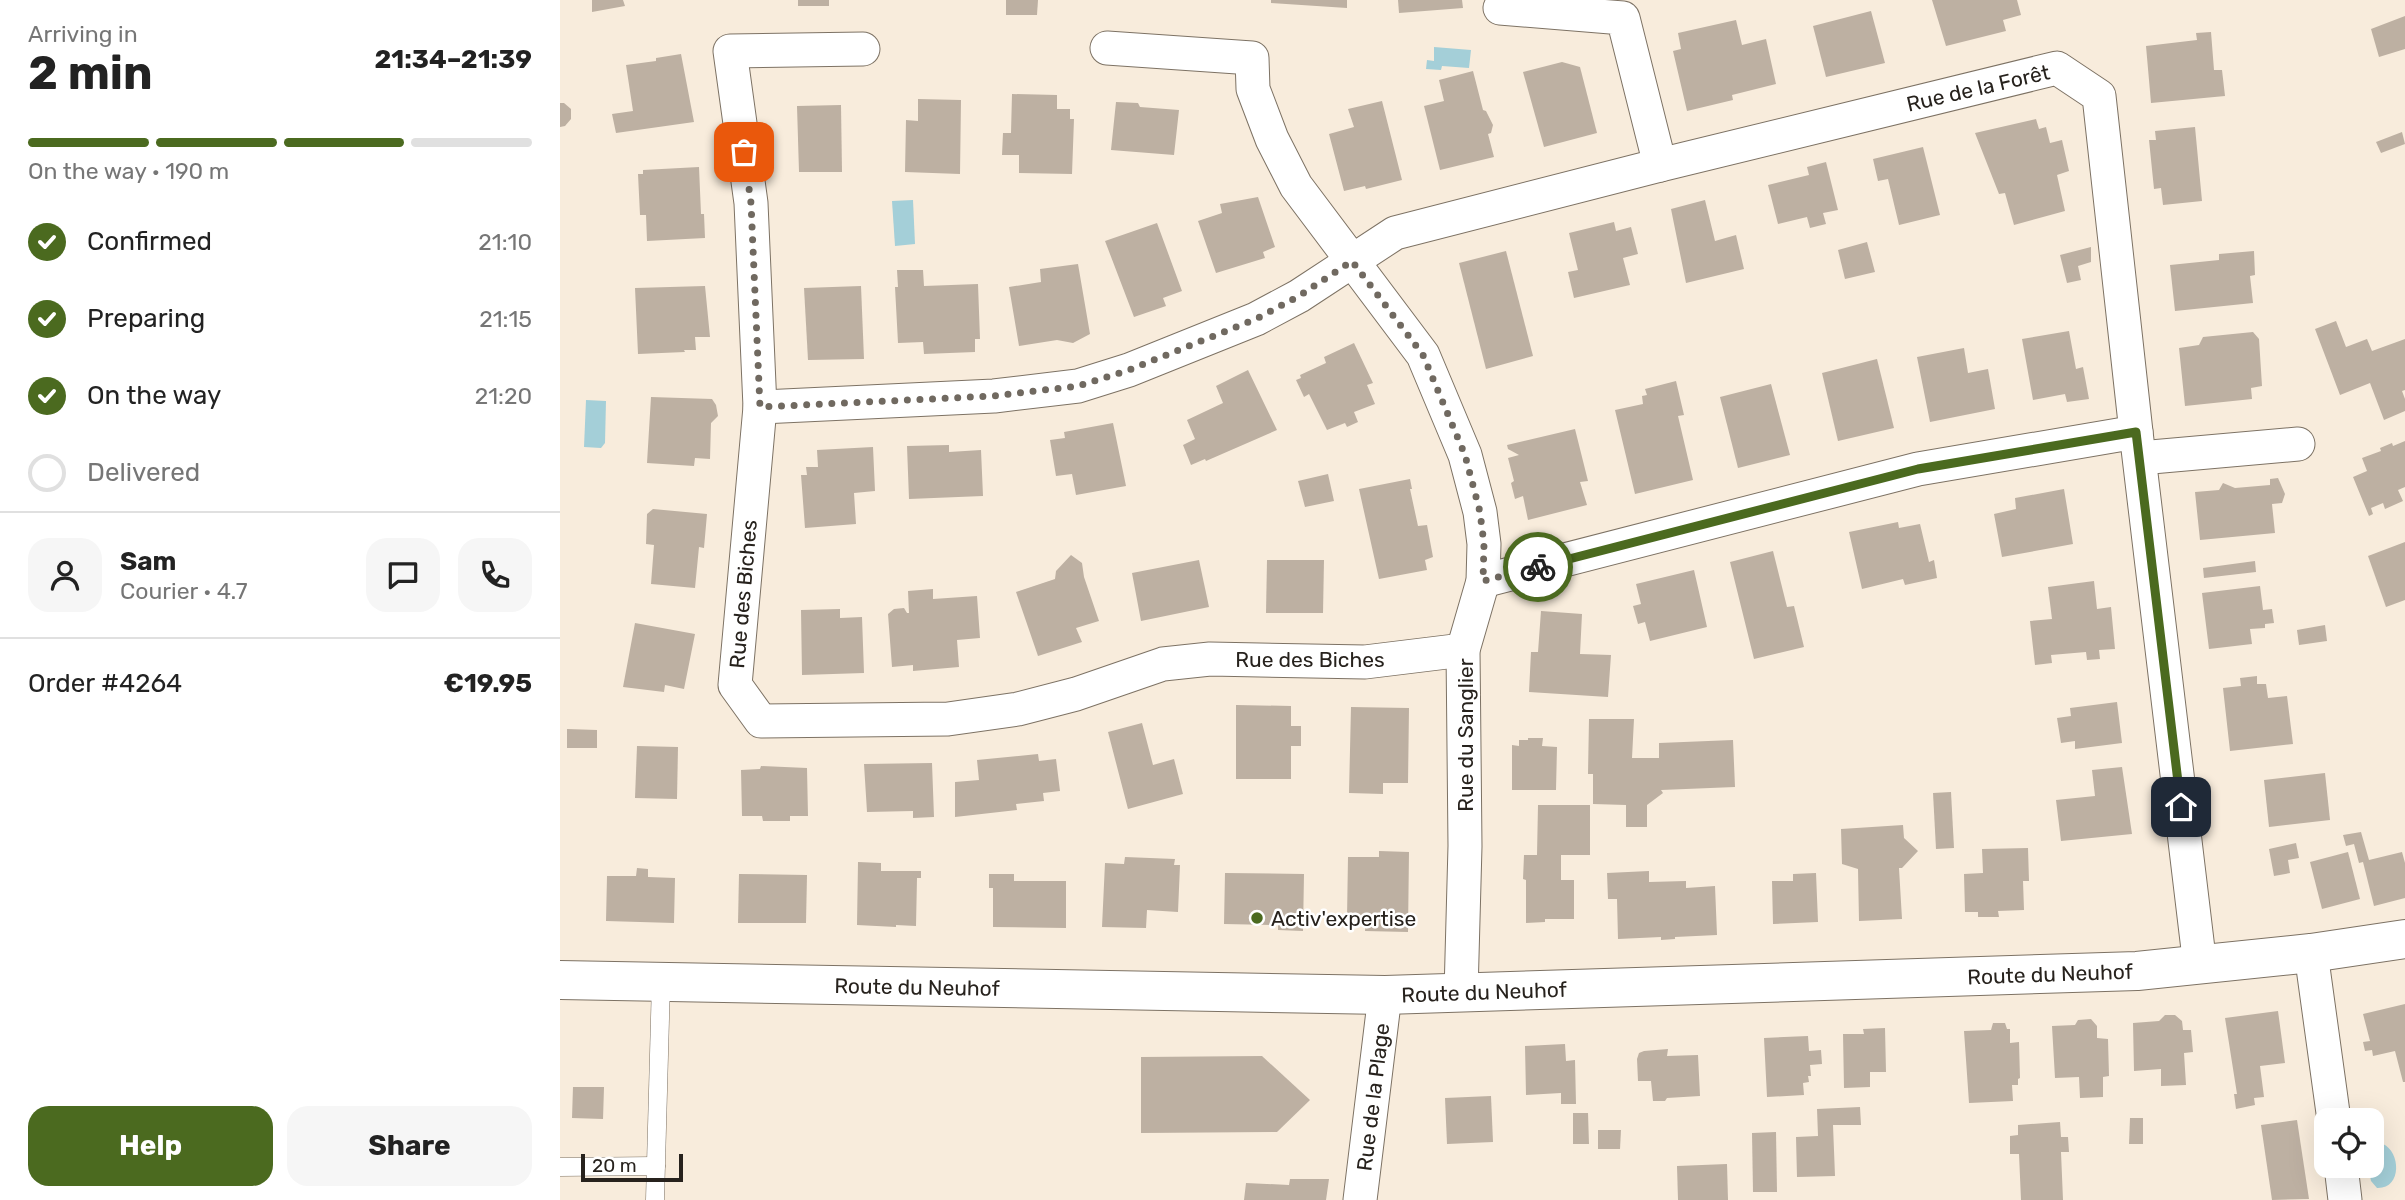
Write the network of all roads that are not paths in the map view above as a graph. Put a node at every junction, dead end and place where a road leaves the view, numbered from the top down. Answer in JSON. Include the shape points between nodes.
{"nodes":[{"id":1,"x":1500,"y":8,"type":"dead end"},
{"id":2,"x":1107,"y":48,"type":"dead end"},
{"id":3,"x":863,"y":49,"type":"dead end"},
{"id":4,"x":1660,"y":164,"type":"junction"},
{"id":5,"x":1352,"y":261,"type":"junction"},
{"id":6,"x":760,"y":407,"type":"junction"},
{"id":7,"x":2298,"y":444,"type":"dead end"},
{"id":8,"x":2138,"y":445,"type":"junction"},
{"id":9,"x":1483,"y":581,"type":"junction"},
{"id":10,"x":1463,"y":650,"type":"junction"},
{"id":11,"x":2405,"y":939,"type":"edge"},
{"id":12,"x":2311,"y":953,"type":"junction"},
{"id":13,"x":2200,"y":966,"type":"junction"},
{"id":14,"x":560,"y":980,"type":"edge"},
{"id":15,"x":661,"y":982,"type":"junction"},
{"id":16,"x":1461,"y":993,"type":"junction"},
{"id":17,"x":1385,"y":995,"type":"junction"},
{"id":18,"x":2332,"y":1108,"type":"edge"},
{"id":19,"x":656,"y":1166,"type":"junction"},
{"id":20,"x":560,"y":1167,"type":"edge"},
{"id":21,"x":2342,"y":1178,"type":"edge"},
{"id":22,"x":655,"y":1200,"type":"edge"},
{"id":23,"x":1360,"y":1200,"type":"edge"},
{"id":24,"x":2345,"y":1200,"type":"edge"}],
"edges":[{"from":1,"to":4,"type":"street","via":[[1623,18]]},
{"from":2,"to":5,"type":"street","name":"Rue du Sanglier","via":[[1252,58],[1254,89],[1272,139],[1296,186]]},
{"from":3,"to":6,"type":"street","name":"Rue des Biches","via":[[730,51],[751,203]]},
{"from":4,"to":5,"type":"street","name":"Rue de la Forêt","via":[[1395,233]]},
{"from":4,"to":8,"type":"street","name":"Rue de la Forêt","via":[[2057,68],[2099,96]]},
{"from":5,"to":6,"type":"street","name":"Rue de la Forêt","via":[[1256,319],[1078,386],[994,396]]},
{"from":5,"to":9,"type":"street","name":"Rue du Sanglier","via":[[1423,355],[1465,455],[1480,512]]},
{"from":6,"to":10,"type":"street","name":"Rue des Biches","via":[[735,685],[761,721],[948,719],[1018,709],[1163,664],[1210,659],[1365,662]]},
{"from":7,"to":8,"type":"street"},
{"from":8,"to":9,"type":"street","via":[[1918,469]]},
{"from":8,"to":13,"type":"street","name":"Rue de la Forêt"},
{"from":9,"to":10,"type":"street","name":"Rue du Sanglier"},
{"from":10,"to":16,"type":"street","name":"Rue du Sanglier"},
{"from":11,"to":12,"type":"street","name":"Route du Neuhof"},
{"from":12,"to":13,"type":"street","name":"Route du Neuhof"},
{"from":12,"to":18,"type":"street"},
{"from":13,"to":16,"type":"street","name":"Route du Neuhof"},
{"from":14,"to":15,"type":"street","name":"Route du Neuhof"},
{"from":15,"to":17,"type":"street","name":"Route du Neuhof"},
{"from":15,"to":19,"type":"lane"},
{"from":16,"to":17,"type":"street","name":"Route du Neuhof"},
{"from":17,"to":23,"type":"street","name":"Rue de la Plage"},
{"from":19,"to":20,"type":"lane"},
{"from":19,"to":22,"type":"lane"},
{"from":21,"to":24,"type":"street"}]}
